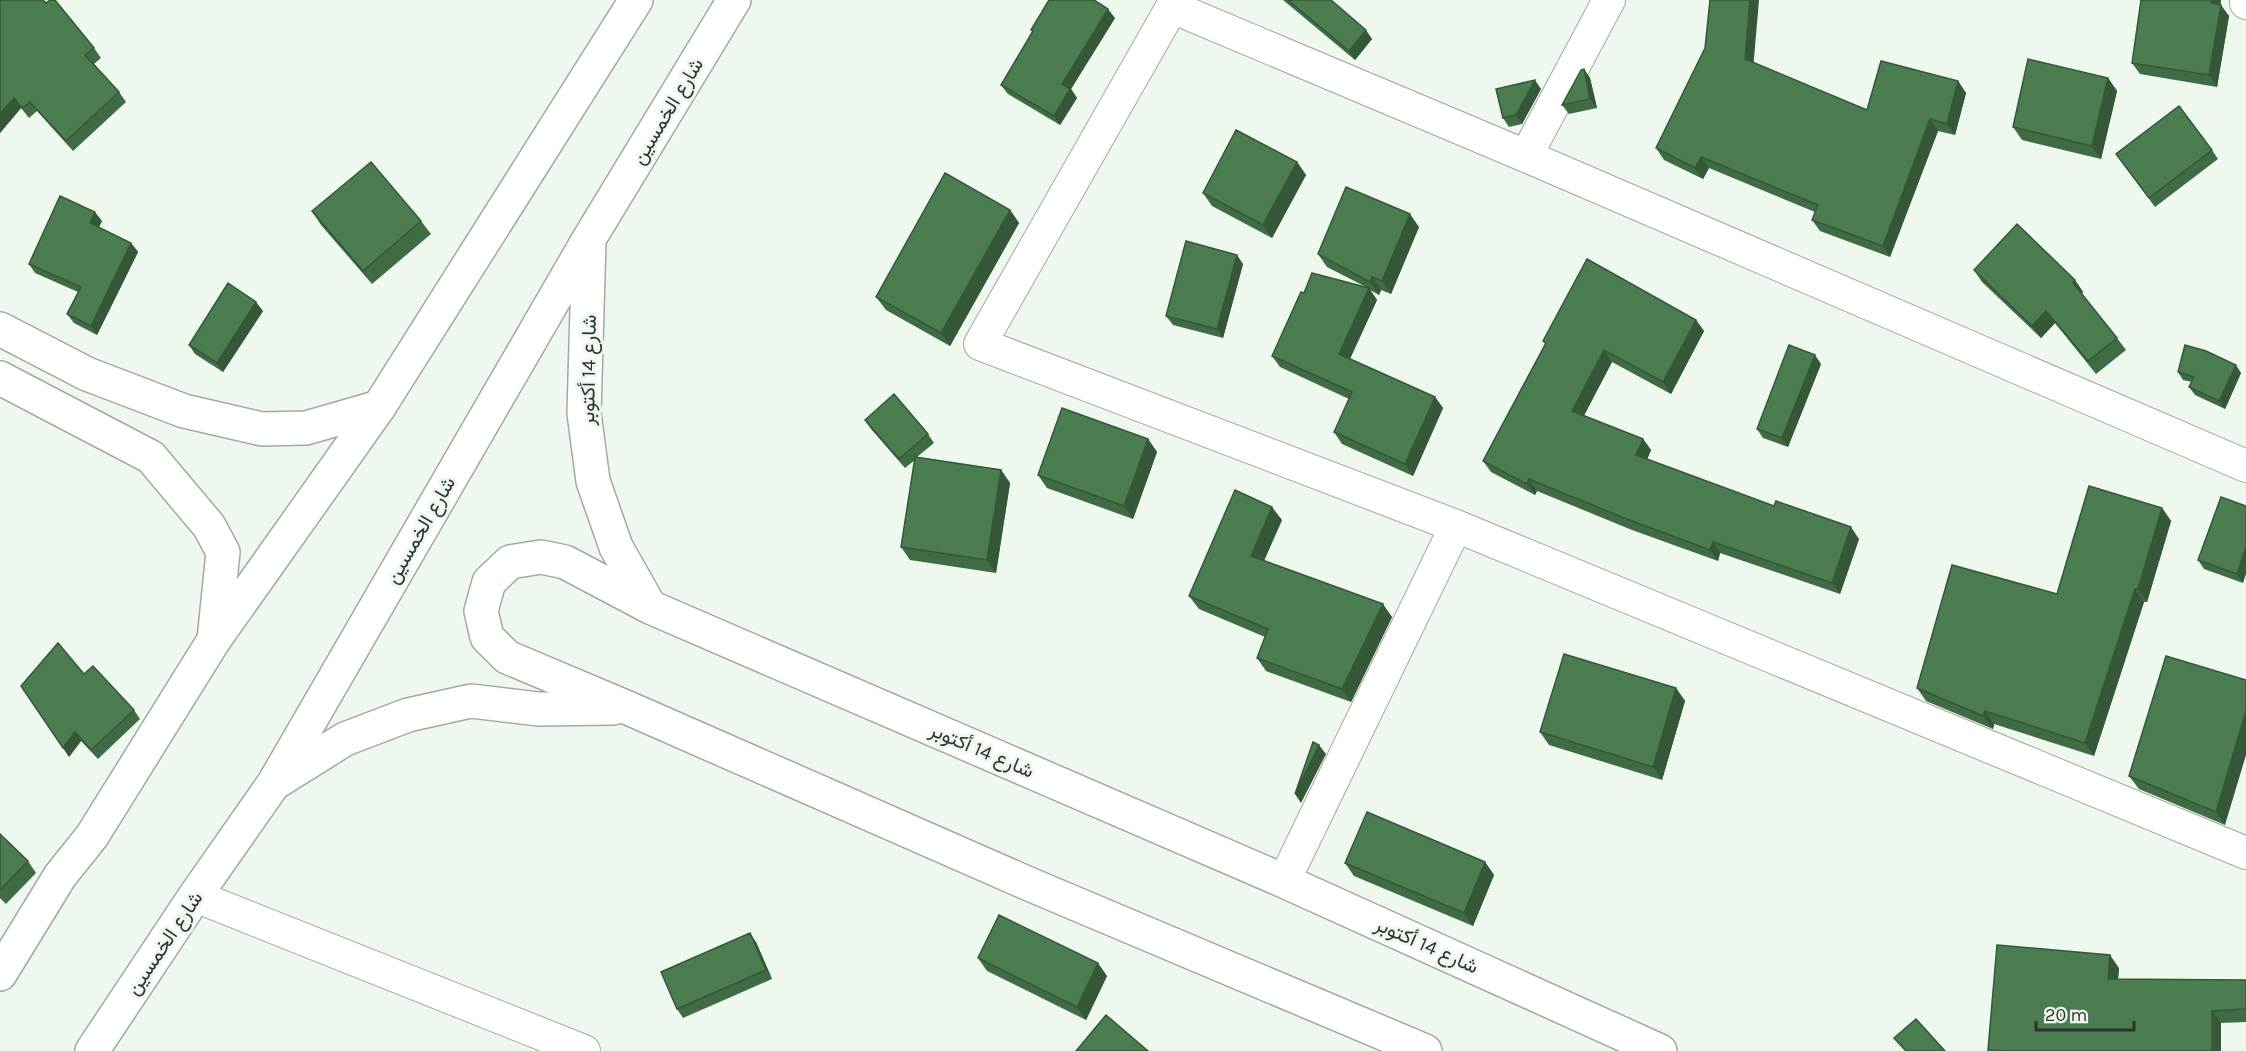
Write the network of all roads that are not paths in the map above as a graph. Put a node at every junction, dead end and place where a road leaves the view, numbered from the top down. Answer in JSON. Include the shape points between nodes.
{"nodes":[{"id":1,"x":636,"y":0,"type":"edge"},
{"id":2,"x":734,"y":0,"type":"edge"},
{"id":3,"x":1610,"y":0,"type":"edge"},
{"id":4,"x":1174,"y":3,"type":"edge"},
{"id":5,"x":1526,"y":156,"type":"junction"},
{"id":6,"x":590,"y":239,"type":"junction"},
{"id":7,"x":0,"y":329,"type":"edge"},
{"id":8,"x":0,"y":378,"type":"edge"},
{"id":9,"x":379,"y":407,"type":"junction"},
{"id":10,"x":2246,"y":466,"type":"edge"},
{"id":11,"x":1456,"y":526,"type":"junction"},
{"id":12,"x":650,"y":607,"type":"junction"},
{"id":13,"x":214,"y":640,"type":"junction"},
{"id":14,"x":628,"y":708,"type":"junction"},
{"id":15,"x":274,"y":783,"type":"junction"},
{"id":16,"x":2246,"y":853,"type":"edge"},
{"id":17,"x":1284,"y":881,"type":"junction"},
{"id":18,"x":195,"y":896,"type":"junction"},
{"id":19,"x":0,"y":974,"type":"edge"},
{"id":20,"x":92,"y":1051,"type":"edge"},
{"id":21,"x":584,"y":1051,"type":"edge"},
{"id":22,"x":1425,"y":1051,"type":"edge"},
{"id":23,"x":1660,"y":1051,"type":"edge"}],
"edges":[{"from":1,"to":9,"type":"main road"},
{"from":2,"to":6,"type":"main road","name":"شارع الخمسين"},
{"from":3,"to":5,"type":"street"},
{"from":4,"to":5,"type":"street"},
{"from":4,"to":11,"type":"street","via":[[980,345]]},
{"from":5,"to":10,"type":"street"},
{"from":6,"to":12,"type":"main road","name":"شارع 14 أكتوبر","via":[[584,413],[593,482],[616,547]]},
{"from":6,"to":15,"type":"main road","name":"شارع الخمسين"},
{"from":7,"to":9,"type":"main road","via":[[98,378],[184,411],[262,429],[306,428]]},
{"from":8,"to":13,"type":"main road","via":[[151,457],[209,526],[223,552]]},
{"from":9,"to":13,"type":"main road"},
{"from":11,"to":16,"type":"street"},
{"from":11,"to":17,"type":"street"},
{"from":12,"to":14,"type":"main road","via":[[565,562],[540,557],[510,562],[489,582],[481,611],[488,637],[507,657]]},
{"from":12,"to":17,"type":"main road","name":"شارع 14 أكتوبر"},
{"from":13,"to":19,"type":"main road","via":[[92,836],[60,876]]},
{"from":14,"to":15,"type":"main road","via":[[538,709],[471,701],[408,715],[345,739]]},
{"from":14,"to":22,"type":"main road","via":[[1029,884]]},
{"from":15,"to":18,"type":"main road","name":"شارع الخمسين"},
{"from":17,"to":23,"type":"main road","name":"شارع 14 أكتوبر"},
{"from":18,"to":20,"type":"main road","name":"شارع الخمسين"},
{"from":18,"to":21,"type":"street"}]}
